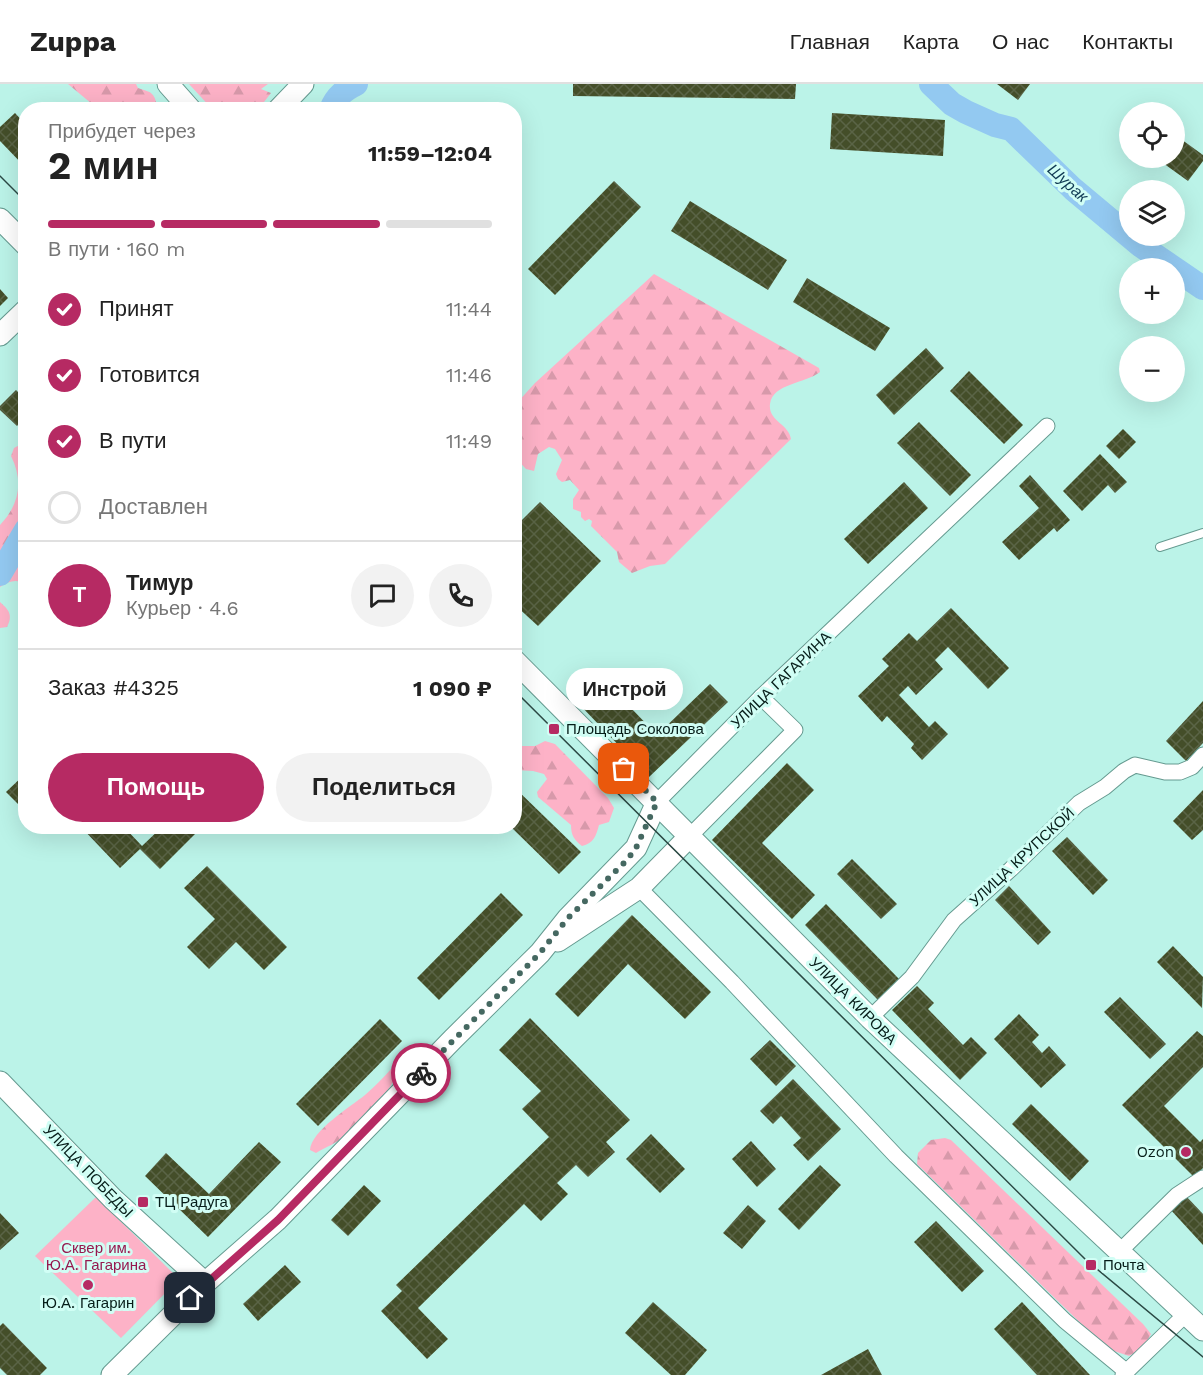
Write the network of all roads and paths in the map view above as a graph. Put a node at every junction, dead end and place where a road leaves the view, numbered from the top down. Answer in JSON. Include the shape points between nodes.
{"nodes":[{"id":1,"x":166,"y":84,"type":"edge"},
{"id":2,"x":303,"y":84,"type":"edge"},
{"id":3,"x":172,"y":102,"type":"edge"},
{"id":4,"x":183,"y":102,"type":"edge"},
{"id":5,"x":286,"y":102,"type":"edge"},
{"id":6,"x":0,"y":219,"type":"edge"},
{"id":7,"x":18,"y":237,"type":"edge"},
{"id":8,"x":18,"y":318,"type":"edge"},
{"id":9,"x":0,"y":335,"type":"edge"},
{"id":10,"x":1047,"y":426,"type":"dead end"},
{"id":11,"x":1203,"y":532,"type":"edge"},
{"id":12,"x":1160,"y":547,"type":"dead end"},
{"id":13,"x":522,"y":668,"type":"edge"},
{"id":14,"x":762,"y":697,"type":"junction"},
{"id":15,"x":1203,"y":755,"type":"edge"},
{"id":16,"x":657,"y":802,"type":"junction"},
{"id":17,"x":690,"y":836,"type":"junction"},
{"id":18,"x":639,"y":888,"type":"junction"},
{"id":19,"x":540,"y":953,"type":"junction"},
{"id":20,"x":870,"y":1018,"type":"junction"},
{"id":21,"x":0,"y":1082,"type":"edge"},
{"id":22,"x":1203,"y":1178,"type":"edge"},
{"id":23,"x":1119,"y":1252,"type":"junction"},
{"id":24,"x":205,"y":1283,"type":"junction"},
{"id":25,"x":1186,"y":1314,"type":"junction"},
{"id":26,"x":1203,"y":1330,"type":"edge"},
{"id":27,"x":1125,"y":1373,"type":"edge"},
{"id":28,"x":112,"y":1375,"type":"edge"}],
"edges":[{"from":1,"to":3,"type":"street"},
{"from":1,"to":4,"type":"street"},
{"from":2,"to":5,"type":"street"},
{"from":6,"to":7,"type":"street"},
{"from":8,"to":9,"type":"street"},
{"from":10,"to":14,"type":"street","name":"УЛИЦА ГАГАРИНА"},
{"from":11,"to":12,"type":"lane"},
{"from":13,"to":16,"type":"street","name":"УЛИЦА КИРОВА"},
{"from":14,"to":16,"type":"street","name":"УЛИЦА ГАГАРИНА"},
{"from":14,"to":17,"type":"street","name":"УЛИЦА ГАГАРИНА","via":[[795,730]]},
{"from":15,"to":20,"type":"street","name":"УЛИЦА КРУПСКОЙ","via":[[1180,772],[1134,765],[1079,803],[954,920],[912,977]]},
{"from":16,"to":17,"type":"street","name":"УЛИЦА КИРОВА"},
{"from":16,"to":19,"type":"street","name":"УЛИЦА ГАГАРИНА","via":[[636,848]]},
{"from":17,"to":18,"type":"street","name":"УЛИЦА ГАГАРИНА"},
{"from":17,"to":20,"type":"street","name":"УЛИЦА КИРОВА"},
{"from":18,"to":19,"type":"street","name":"УЛИЦА ГАГАРИНА"},
{"from":18,"to":27,"type":"street","via":[[912,1172],[1065,1321]]},
{"from":19,"to":24,"type":"street","name":"УЛИЦА ГАГАРИНА","via":[[278,1220]]},
{"from":20,"to":23,"type":"street","name":"УЛИЦА КИРОВА"},
{"from":21,"to":24,"type":"street","name":"УЛИЦА ПОБЕДЫ","via":[[112,1199]]},
{"from":22,"to":23,"type":"street","via":[[1177,1194]]},
{"from":23,"to":25,"type":"street","name":"УЛИЦА КИРОВА"},
{"from":24,"to":28,"type":"street","name":"УЛИЦА ГАГАРИНА"},
{"from":25,"to":26,"type":"street","name":"УЛИЦА КИРОВА"},
{"from":25,"to":27,"type":"street"}]}
